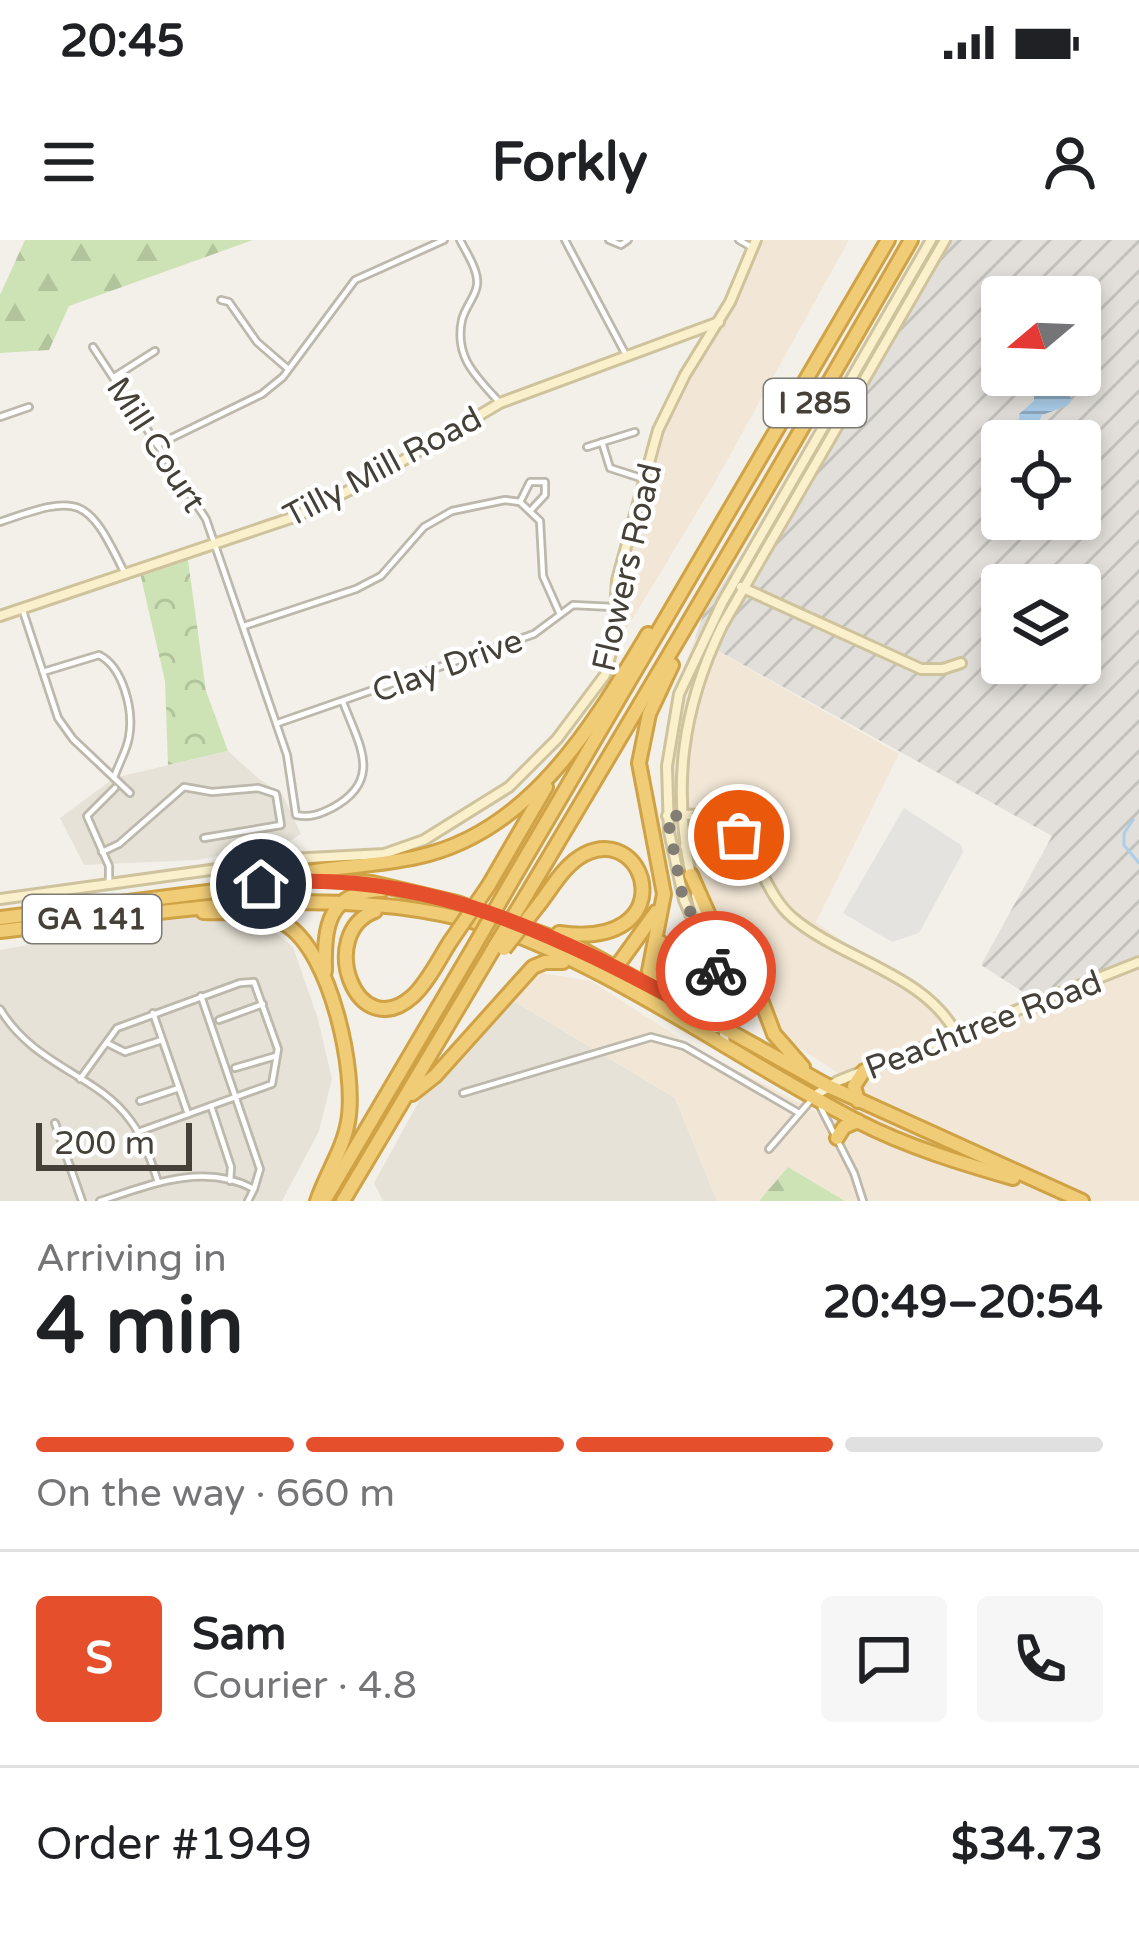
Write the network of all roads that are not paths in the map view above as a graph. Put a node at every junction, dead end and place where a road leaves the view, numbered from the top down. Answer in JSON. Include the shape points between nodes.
{"nodes":[{"id":1,"x":444,"y":240,"type":"edge"},
{"id":2,"x":460,"y":240,"type":"edge"},
{"id":3,"x":565,"y":240,"type":"edge"},
{"id":4,"x":609,"y":240,"type":"edge"},
{"id":5,"x":628,"y":240,"type":"edge"},
{"id":6,"x":739,"y":240,"type":"edge"},
{"id":7,"x":888,"y":240,"type":"edge"},
{"id":8,"x":911,"y":240,"type":"edge"},
{"id":9,"x":931,"y":240,"type":"edge"},
{"id":10,"x":945,"y":240,"type":"edge"},
{"id":11,"x":755,"y":244,"type":"edge"},
{"id":12,"x":221,"y":300,"type":"dead end"},
{"id":13,"x":720,"y":322,"type":"junction"},
{"id":14,"x":692,"y":332,"type":"junction"},
{"id":15,"x":705,"y":345,"type":"junction"},
{"id":16,"x":93,"y":347,"type":"dead end"},
{"id":17,"x":155,"y":352,"type":"dead end"},
{"id":18,"x":626,"y":355,"type":"junction"},
{"id":19,"x":289,"y":370,"type":"junction"},
{"id":20,"x":113,"y":377,"type":"junction"},
{"id":21,"x":500,"y":403,"type":"junction"},
{"id":22,"x":29,"y":407,"type":"dead end"},
{"id":23,"x":0,"y":418,"type":"edge"},
{"id":24,"x":635,"y":431,"type":"dead end"},
{"id":25,"x":602,"y":442,"type":"junction"},
{"id":26,"x":157,"y":445,"type":"junction"},
{"id":27,"x":587,"y":447,"type":"dead end"},
{"id":28,"x":644,"y":479,"type":"junction"},
{"id":29,"x":520,"y":502,"type":"junction"},
{"id":30,"x":530,"y":511,"type":"junction"},
{"id":31,"x":0,"y":522,"type":"edge"},
{"id":32,"x":215,"y":543,"type":"junction"},
{"id":33,"x":124,"y":574,"type":"junction"},
{"id":34,"x":688,"y":581,"type":"junction"},
{"id":35,"x":739,"y":585,"type":"junction"},
{"id":36,"x":613,"y":607,"type":"junction"},
{"id":37,"x":22,"y":608,"type":"junction"},
{"id":38,"x":559,"y":612,"type":"junction"},
{"id":39,"x":0,"y":616,"type":"edge"},
{"id":40,"x":691,"y":621,"type":"junction"},
{"id":41,"x":244,"y":626,"type":"junction"},
{"id":42,"x":961,"y":663,"type":"dead end"},
{"id":43,"x":43,"y":672,"type":"junction"},
{"id":44,"x":343,"y":702,"type":"junction"},
{"id":45,"x":276,"y":724,"type":"junction"},
{"id":46,"x":556,"y":770,"type":"junction"},
{"id":47,"x":115,"y":775,"type":"junction"},
{"id":48,"x":680,"y":783,"type":"junction"},
{"id":49,"x":115,"y":788,"type":"dead end"},
{"id":50,"x":130,"y":794,"type":"dead end"},
{"id":51,"x":681,"y":815,"type":"junction"},
{"id":52,"x":667,"y":816,"type":"junction"},
{"id":53,"x":713,"y":816,"type":"junction"},
{"id":54,"x":204,"y":838,"type":"dead end"},
{"id":55,"x":685,"y":847,"type":"junction"},
{"id":56,"x":102,"y":852,"type":"junction"},
{"id":57,"x":658,"y":866,"type":"junction"},
{"id":58,"x":691,"y":875,"type":"junction"},
{"id":59,"x":261,"y":884,"type":"junction"},
{"id":60,"x":109,"y":886,"type":"junction"},
{"id":61,"x":407,"y":890,"type":"junction"},
{"id":62,"x":0,"y":899,"type":"edge"},
{"id":63,"x":336,"y":905,"type":"junction"},
{"id":64,"x":184,"y":908,"type":"junction"},
{"id":65,"x":391,"y":908,"type":"junction"},
{"id":66,"x":663,"y":908,"type":"junction"},
{"id":67,"x":0,"y":918,"type":"edge"},
{"id":68,"x":539,"y":930,"type":"junction"},
{"id":69,"x":0,"y":931,"type":"edge"},
{"id":70,"x":524,"y":938,"type":"junction"},
{"id":71,"x":500,"y":947,"type":"junction"},
{"id":72,"x":706,"y":951,"type":"junction"},
{"id":73,"x":1139,"y":962,"type":"edge"},
{"id":74,"x":576,"y":964,"type":"junction"},
{"id":75,"x":616,"y":966,"type":"junction"},
{"id":76,"x":325,"y":979,"type":"junction"},
{"id":77,"x":722,"y":990,"type":"junction"},
{"id":78,"x":201,"y":996,"type":"junction"},
{"id":79,"x":673,"y":998,"type":"junction"},
{"id":80,"x":263,"y":1004,"type":"junction"},
{"id":81,"x":0,"y":1009,"type":"edge"},
{"id":82,"x":696,"y":1010,"type":"junction"},
{"id":83,"x":153,"y":1012,"type":"junction"},
{"id":84,"x":219,"y":1020,"type":"dead end"},
{"id":85,"x":683,"y":1021,"type":"junction"},
{"id":86,"x":722,"y":1026,"type":"junction"},
{"id":87,"x":957,"y":1035,"type":"junction"},
{"id":88,"x":162,"y":1040,"type":"junction"},
{"id":89,"x":105,"y":1042,"type":"junction"},
{"id":90,"x":725,"y":1047,"type":"junction"},
{"id":91,"x":277,"y":1056,"type":"junction"},
{"id":92,"x":236,"y":1067,"type":"dead end"},
{"id":93,"x":864,"y":1071,"type":"junction"},
{"id":94,"x":812,"y":1076,"type":"junction"},
{"id":95,"x":80,"y":1079,"type":"junction"},
{"id":96,"x":828,"y":1086,"type":"junction"},
{"id":97,"x":179,"y":1088,"type":"junction"},
{"id":98,"x":463,"y":1094,"type":"dead end"},
{"id":99,"x":814,"y":1096,"type":"junction"},
{"id":100,"x":236,"y":1097,"type":"junction"},
{"id":101,"x":406,"y":1099,"type":"junction"},
{"id":102,"x":140,"y":1101,"type":"dead end"},
{"id":103,"x":859,"y":1102,"type":"junction"},
{"id":104,"x":211,"y":1106,"type":"junction"},
{"id":105,"x":800,"y":1113,"type":"junction"},
{"id":106,"x":188,"y":1114,"type":"junction"},
{"id":107,"x":858,"y":1121,"type":"junction"},
{"id":108,"x":55,"y":1123,"type":"dead end"},
{"id":109,"x":138,"y":1132,"type":"junction"},
{"id":110,"x":837,"y":1138,"type":"junction"},
{"id":111,"x":769,"y":1150,"type":"dead end"},
{"id":112,"x":230,"y":1181,"type":"junction"},
{"id":113,"x":158,"y":1182,"type":"junction"},
{"id":114,"x":254,"y":1189,"type":"junction"},
{"id":115,"x":1060,"y":1193,"type":"junction"},
{"id":116,"x":82,"y":1201,"type":"edge"},
{"id":117,"x":100,"y":1201,"type":"edge"},
{"id":118,"x":248,"y":1201,"type":"edge"},
{"id":119,"x":320,"y":1201,"type":"edge"},
{"id":120,"x":343,"y":1201,"type":"edge"},
{"id":121,"x":863,"y":1201,"type":"edge"},
{"id":122,"x":1082,"y":1201,"type":"edge"}],
"edges":[{"from":1,"to":19,"type":"street","via":[[355,280]]},
{"from":2,"to":21,"type":"street","via":[[477,278],[462,350],[476,380]]},
{"from":3,"to":18,"type":"street"},
{"from":4,"to":5,"type":"street"},
{"from":6,"to":11,"type":"street"},
{"from":7,"to":34,"type":"highway","number":"I 285"},
{"from":8,"to":40,"type":"highway","number":"I 285"},
{"from":9,"to":35,"type":"street"},
{"from":10,"to":35,"type":"street"},
{"from":11,"to":13,"type":"street","name":"Flowers Road"},
{"from":12,"to":19,"type":"street"},
{"from":13,"to":14,"type":"street","name":"Tilly Mill Road"},
{"from":13,"to":15,"type":"street","name":"Flowers Road"},
{"from":14,"to":15,"type":"street"},
{"from":14,"to":18,"type":"street","name":"Tilly Mill Road"},
{"from":15,"to":28,"type":"street","name":"Flowers Road","via":[[664,415]]},
{"from":16,"to":20,"type":"street","name":"Mill Court"},
{"from":17,"to":20,"type":"street"},
{"from":18,"to":21,"type":"street","name":"Tilly Mill Road"},
{"from":19,"to":26,"type":"street","via":[[254,399]]},
{"from":20,"to":26,"type":"street","name":"Mill Court"},
{"from":21,"to":32,"type":"street","name":"Tilly Mill Road","via":[[328,502]]},
{"from":22,"to":23,"type":"street"},
{"from":24,"to":25,"type":"street"},
{"from":25,"to":27,"type":"street"},
{"from":25,"to":28,"type":"street","via":[[610,468]]},
{"from":26,"to":32,"type":"street","name":"Mill Court"},
{"from":28,"to":36,"type":"street","name":"Flowers Road"},
{"from":29,"to":30,"type":"street"},
{"from":29,"to":30,"type":"street","via":[[530,482],[545,482],[545,496]]},
{"from":29,"to":41,"type":"street","via":[[496,499],[452,511],[424,527],[381,576]]},
{"from":30,"to":38,"type":"street","via":[[540,521],[543,576]]},
{"from":31,"to":33,"type":"street","via":[[75,505],[95,520]]},
{"from":32,"to":33,"type":"street","name":"Tilly Mill Road"},
{"from":32,"to":41,"type":"street","name":"Mill Court"},
{"from":33,"to":37,"type":"street","name":"Tilly Mill Road"},
{"from":34,"to":46,"type":"highway"},
{"from":34,"to":119,"type":"highway","number":"I 285","bridge":true},
{"from":35,"to":42,"type":"street","via":[[921,669]]},
{"from":35,"to":48,"type":"street","via":[[692,698]]},
{"from":35,"to":52,"type":"street","via":[[679,694]]},
{"from":36,"to":38,"type":"street","name":"Clay Drive"},
{"from":36,"to":60,"type":"street","name":"Flowers Road","via":[[607,670],[557,739],[509,787],[424,839],[384,854]]},
{"from":37,"to":39,"type":"street","name":"Tilly Mill Road"},
{"from":37,"to":43,"type":"street"},
{"from":38,"to":44,"type":"street","name":"Clay Drive","via":[[534,634]]},
{"from":40,"to":57,"type":"highway","via":[[641,742],[639,778]]},
{"from":40,"to":71,"type":"highway","number":"I 285","bridge":true},
{"from":41,"to":45,"type":"street","name":"Mill Court"},
{"from":43,"to":47,"type":"street","via":[[65,729]]},
{"from":43,"to":47,"type":"street","via":[[99,655],[113,664],[130,729]]},
{"from":44,"to":45,"type":"street","name":"Clay Drive"},
{"from":44,"to":45,"type":"street","name":"Mill Court","via":[[364,777],[353,795],[306,817],[296,815]]},
{"from":46,"to":59,"type":"highway","via":[[496,825],[456,845]]},
{"from":46,"to":65,"type":"highway","bridge":true,"via":[[417,992],[387,1006],[362,1000],[347,980],[347,954],[363,916]]},
{"from":47,"to":50,"type":"street"},
{"from":48,"to":51,"type":"street"},
{"from":48,"to":53,"type":"street","via":[[686,801]]},
{"from":49,"to":56,"type":"street","via":[[87,816]]},
{"from":51,"to":52,"type":"street"},
{"from":51,"to":53,"type":"street"},
{"from":51,"to":55,"type":"street"},
{"from":52,"to":72,"type":"street","via":[[682,893]]},
{"from":53,"to":55,"type":"street","via":[[693,826]]},
{"from":53,"to":87,"type":"street","via":[[739,835],[789,916],[919,992]]},
{"from":54,"to":56,"type":"street","via":[[281,825],[276,794],[184,787]]},
{"from":55,"to":58,"type":"street"},
{"from":56,"to":60,"type":"street"},
{"from":57,"to":66,"type":"highway"},
{"from":57,"to":75,"type":"highway","via":[[658,908]]},
{"from":58,"to":86,"type":"street","via":[[702,917],[746,988],[741,1016]]},
{"from":58,"to":94,"type":"highway","via":[[755,984],[777,1039]]},
{"from":59,"to":61,"type":"highway","number":"GA 141","via":[[334,879]]},
{"from":59,"to":67,"type":"highway","number":"GA 141"},
{"from":60,"to":62,"type":"street","name":"Flowers Road"},
{"from":61,"to":63,"type":"highway","via":[[358,892]]},
{"from":61,"to":68,"type":"highway","number":"GA 141"},
{"from":63,"to":64,"type":"highway","number":"GA 141"},
{"from":63,"to":65,"type":"highway","number":"GA 141"},
{"from":63,"to":76,"type":"highway"},
{"from":64,"to":69,"type":"highway","number":"GA 141"},
{"from":64,"to":76,"type":"highway","via":[[274,918],[303,938]]},
{"from":65,"to":70,"type":"highway","number":"GA 141"},
{"from":66,"to":72,"type":"highway","via":[[664,973],[694,982]]},
{"from":66,"to":79,"type":"highway","via":[[649,971]]},
{"from":68,"to":71,"type":"highway","bridge":true,"via":[[616,929],[638,910],[643,884],[628,859],[596,850],[575,860]]},
{"from":68,"to":75,"type":"highway","number":"GA 141"},
{"from":70,"to":74,"type":"highway","number":"GA 141"},
{"from":70,"to":75,"type":"highway","via":[[600,969]]},
{"from":71,"to":101,"type":"highway"},
{"from":72,"to":77,"type":"street"},
{"from":73,"to":87,"type":"street","name":"Peachtree Road"},
{"from":74,"to":85,"type":"highway","number":"GA 141"},
{"from":74,"to":101,"type":"highway","via":[[532,967]]},
{"from":75,"to":79,"type":"highway","number":"GA 141"},
{"from":76,"to":119,"type":"highway","via":[[350,1097]]},
{"from":77,"to":82,"type":"street","via":[[711,1008]]},
{"from":77,"to":86,"type":"street"},
{"from":78,"to":80,"type":"street","via":[[254,982]]},
{"from":78,"to":83,"type":"street"},
{"from":78,"to":100,"type":"street"},
{"from":79,"to":82,"type":"highway","number":"GA 141"},
{"from":80,"to":84,"type":"street"},
{"from":80,"to":91,"type":"street"},
{"from":81,"to":95,"type":"street","via":[[39,1055]]},
{"from":82,"to":86,"type":"highway","number":"GA 141"},
{"from":83,"to":88,"type":"street"},
{"from":83,"to":89,"type":"street"},
{"from":85,"to":86,"type":"street"},
{"from":85,"to":90,"type":"highway","number":"GA 141"},
{"from":86,"to":90,"type":"street"},
{"from":86,"to":94,"type":"highway","number":"GA 141"},
{"from":87,"to":93,"type":"street","name":"Peachtree Road"},
{"from":88,"to":89,"type":"street","via":[[125,1052]]},
{"from":88,"to":97,"type":"street"},
{"from":89,"to":95,"type":"street"},
{"from":90,"to":99,"type":"highway","number":"GA 141"},
{"from":91,"to":92,"type":"street"},
{"from":91,"to":100,"type":"street","via":[[272,1084]]},
{"from":93,"to":96,"type":"street","name":"Peachtree Road"},
{"from":93,"to":103,"type":"highway","via":[[854,1086]]},
{"from":94,"to":96,"type":"highway","number":"GA 141"},
{"from":95,"to":109,"type":"street"},
{"from":96,"to":99,"type":"street","name":"Peachtree Road"},
{"from":96,"to":103,"type":"highway","number":"GA 141"},
{"from":97,"to":102,"type":"street"},
{"from":97,"to":106,"type":"street"},
{"from":98,"to":105,"type":"street","via":[[658,1038]]},
{"from":99,"to":105,"type":"street"},
{"from":99,"to":107,"type":"highway","number":"GA 141"},
{"from":99,"to":110,"type":"street"},
{"from":100,"to":104,"type":"street"},
{"from":100,"to":114,"type":"street","via":[[260,1169]]},
{"from":101,"to":120,"type":"highway"},
{"from":103,"to":115,"type":"highway","number":"GA 141"},
{"from":104,"to":106,"type":"street"},
{"from":104,"to":112,"type":"street"},
{"from":105,"to":111,"type":"street"},
{"from":106,"to":109,"type":"street"},
{"from":107,"to":110,"type":"highway"},
{"from":107,"to":115,"type":"highway","number":"GA 141"},
{"from":108,"to":116,"type":"street"},
{"from":109,"to":113,"type":"street"},
{"from":110,"to":121,"type":"street"},
{"from":112,"to":113,"type":"street"},
{"from":112,"to":114,"type":"street"},
{"from":113,"to":117,"type":"street"},
{"from":114,"to":118,"type":"street"},
{"from":115,"to":122,"type":"highway","number":"GA 141"}]}
